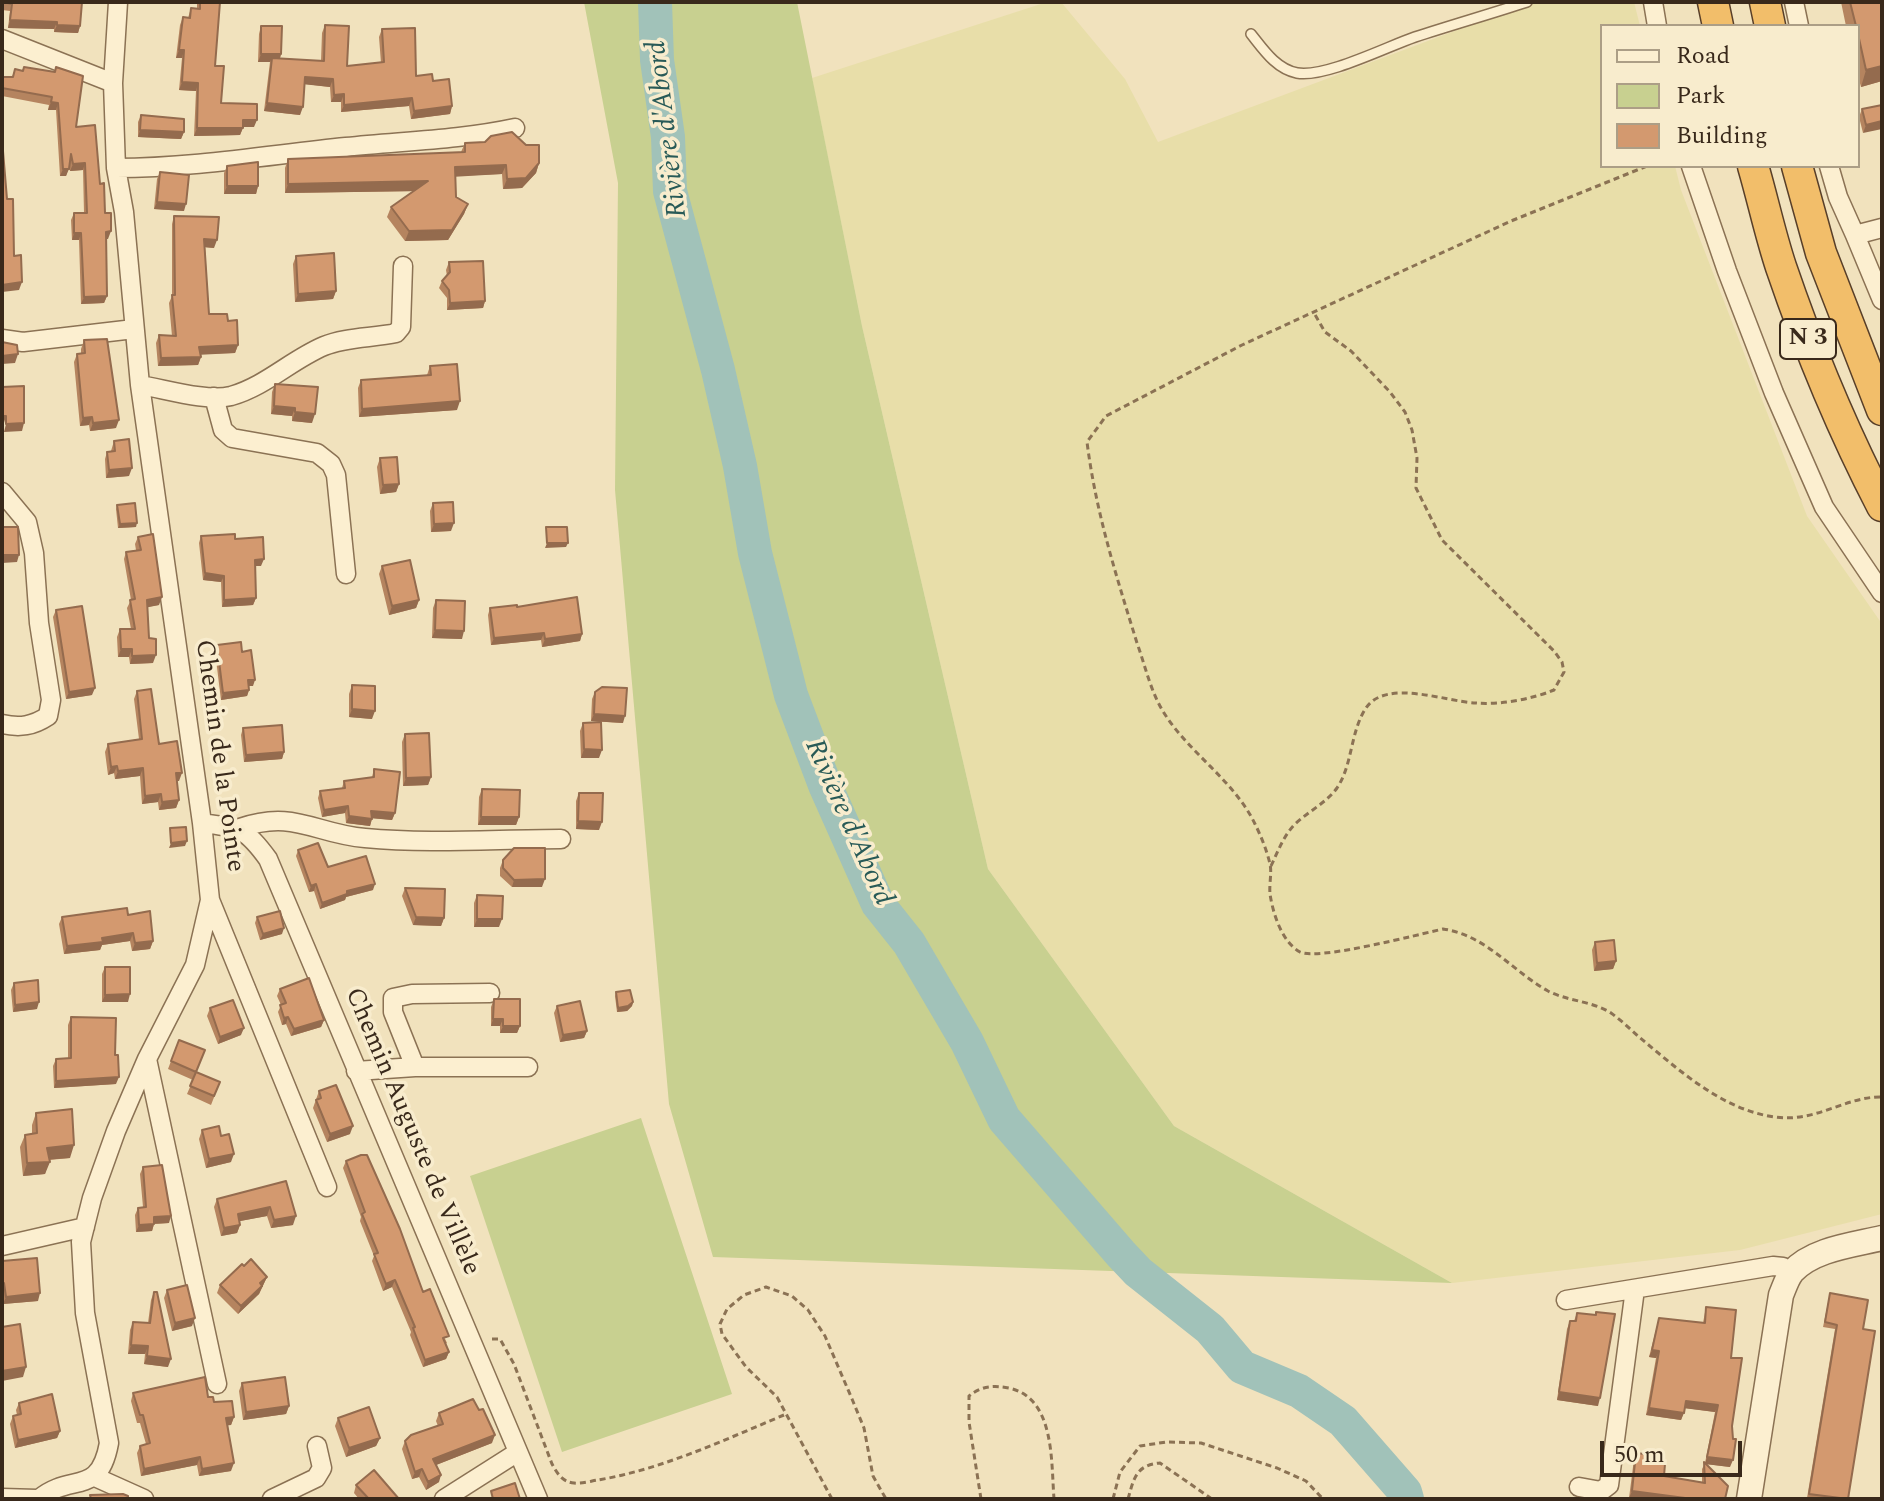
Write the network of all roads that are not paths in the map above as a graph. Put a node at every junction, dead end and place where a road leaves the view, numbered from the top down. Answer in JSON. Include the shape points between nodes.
{"nodes":[{"id":1,"x":118,"y":2,"type":"edge"},
{"id":2,"x":1527,"y":2,"type":"edge"},
{"id":3,"x":1653,"y":2,"type":"edge"},
{"id":4,"x":1713,"y":2,"type":"edge"},
{"id":5,"x":1756,"y":2,"type":"edge"},
{"id":6,"x":1765,"y":2,"type":"edge"},
{"id":7,"x":1794,"y":2,"type":"edge"},
{"id":8,"x":1657,"y":24,"type":"edge"},
{"id":9,"x":1718,"y":24,"type":"edge"},
{"id":10,"x":1762,"y":24,"type":"edge"},
{"id":11,"x":1770,"y":24,"type":"edge"},
{"id":12,"x":1799,"y":24,"type":"edge"},
{"id":13,"x":1251,"y":34,"type":"dead end"},
{"id":14,"x":2,"y":39,"type":"edge"},
{"id":15,"x":113,"y":83,"type":"junction"},
{"id":16,"x":515,"y":128,"type":"dead end"},
{"id":17,"x":116,"y":168,"type":"junction"},
{"id":18,"x":1692,"y":168,"type":"edge"},
{"id":19,"x":1754,"y":168,"type":"edge"},
{"id":20,"x":1830,"y":168,"type":"edge"},
{"id":21,"x":1801,"y":175,"type":"edge"},
{"id":22,"x":1882,"y":228,"type":"edge"},
{"id":23,"x":1855,"y":235,"type":"junction"},
{"id":24,"x":403,"y":266,"type":"dead end"},
{"id":25,"x":1882,"y":300,"type":"edge"},
{"id":26,"x":134,"y":329,"type":"junction"},
{"id":27,"x":2,"y":339,"type":"edge"},
{"id":28,"x":140,"y":385,"type":"junction"},
{"id":29,"x":214,"y":397,"type":"junction"},
{"id":30,"x":1882,"y":410,"type":"edge"},
{"id":31,"x":2,"y":492,"type":"edge"},
{"id":32,"x":1882,"y":506,"type":"edge"},
{"id":33,"x":346,"y":574,"type":"dead end"},
{"id":34,"x":1882,"y":593,"type":"edge"},
{"id":35,"x":2,"y":724,"type":"edge"},
{"id":36,"x":202,"y":823,"type":"junction"},
{"id":37,"x":240,"y":828,"type":"junction"},
{"id":38,"x":561,"y":839,"type":"dead end"},
{"id":39,"x":210,"y":900,"type":"junction"},
{"id":40,"x":490,"y":993,"type":"dead end"},
{"id":41,"x":147,"y":1059,"type":"junction"},
{"id":42,"x":415,"y":1067,"type":"junction"},
{"id":43,"x":528,"y":1067,"type":"dead end"},
{"id":44,"x":356,"y":1071,"type":"junction"},
{"id":45,"x":327,"y":1187,"type":"dead end"},
{"id":46,"x":85,"y":1227,"type":"junction"},
{"id":47,"x":1882,"y":1238,"type":"edge"},
{"id":48,"x":2,"y":1246,"type":"edge"},
{"id":49,"x":1790,"y":1273,"type":"junction"},
{"id":50,"x":1635,"y":1289,"type":"junction"},
{"id":51,"x":1566,"y":1300,"type":"dead end"},
{"id":52,"x":217,"y":1384,"type":"dead end"},
{"id":53,"x":317,"y":1446,"type":"dead end"},
{"id":54,"x":518,"y":1452,"type":"junction"},
{"id":55,"x":95,"y":1477,"type":"junction"},
{"id":56,"x":1579,"y":1487,"type":"dead end"},
{"id":57,"x":2,"y":1498,"type":"edge"},
{"id":58,"x":38,"y":1499,"type":"edge"},
{"id":59,"x":144,"y":1499,"type":"edge"},
{"id":60,"x":272,"y":1499,"type":"edge"},
{"id":61,"x":444,"y":1499,"type":"edge"},
{"id":62,"x":538,"y":1499,"type":"edge"},
{"id":63,"x":1749,"y":1499,"type":"edge"}],
"edges":[{"from":1,"to":15,"type":"street","name":"Chemin de la Pointe"},
{"from":2,"to":13,"type":"lane","via":[[1316,73],[1283,68]]},
{"from":3,"to":8,"type":"street"},
{"from":4,"to":9,"type":"highway"},
{"from":5,"to":10,"type":"highway"},
{"from":6,"to":11,"type":"highway"},
{"from":7,"to":12,"type":"street"},
{"from":14,"to":15,"type":"street"},
{"from":15,"to":17,"type":"street","name":"Chemin de la Pointe"},
{"from":16,"to":17,"type":"street","via":[[208,164]]},
{"from":17,"to":26,"type":"street","name":"Chemin de la Pointe"},
{"from":18,"to":34,"type":"street","via":[[1774,393],[1824,507]]},
{"from":19,"to":32,"type":"highway","number":"N 3","via":[[1786,280],[1853,450]]},
{"from":20,"to":23,"type":"street"},
{"from":21,"to":30,"type":"highway","number":"N 3","via":[[1821,253]]},
{"from":22,"to":23,"type":"street"},
{"from":23,"to":25,"type":"street"},
{"from":24,"to":29,"type":"street","via":[[401,327],[396,333],[328,344],[262,383]]},
{"from":26,"to":27,"type":"street","via":[[23,342]]},
{"from":26,"to":28,"type":"street","name":"Chemin de la Pointe"},
{"from":28,"to":29,"type":"street"},
{"from":28,"to":36,"type":"street","name":"Chemin de la Pointe"},
{"from":29,"to":33,"type":"street","via":[[223,430],[232,438],[317,453],[331,464]]},
{"from":31,"to":35,"type":"street","via":[[27,522],[51,700],[48,716],[35,725]]},
{"from":36,"to":37,"type":"street"},
{"from":36,"to":39,"type":"street","name":"Chemin de la Pointe"},
{"from":37,"to":38,"type":"street","via":[[282,819],[363,838]]},
{"from":37,"to":44,"type":"street","name":"Chemin Auguste de Villèle","via":[[268,859]]},
{"from":39,"to":41,"type":"street","name":"Chemin de la Pointe","via":[[195,965]]},
{"from":39,"to":45,"type":"street"},
{"from":40,"to":42,"type":"street","via":[[393,998],[393,1012]]},
{"from":41,"to":46,"type":"street","name":"Chemin de la Pointe","via":[[116,1131]]},
{"from":41,"to":52,"type":"street"},
{"from":42,"to":43,"type":"street"},
{"from":42,"to":44,"type":"street"},
{"from":44,"to":54,"type":"street","name":"Chemin Auguste de Villèle"},
{"from":46,"to":48,"type":"street"},
{"from":46,"to":55,"type":"street","name":"Chemin de la Pointe","via":[[85,1313],[109,1443],[106,1463]]},
{"from":47,"to":49,"type":"street","via":[[1828,1251]]},
{"from":49,"to":50,"type":"street","via":[[1773,1266]]},
{"from":49,"to":63,"type":"street","via":[[1781,1295]]},
{"from":50,"to":51,"type":"street"},
{"from":50,"to":56,"type":"street","via":[[1609,1485],[1601,1491]]},
{"from":53,"to":60,"type":"street","via":[[322,1468],[316,1478]]},
{"from":54,"to":61,"type":"street"},
{"from":54,"to":62,"type":"street","name":"Chemin Auguste de Villèle"},
{"from":55,"to":58,"type":"street","via":[[49,1490]]},
{"from":55,"to":59,"type":"street"},
{"from":57,"to":58,"type":"street"}]}
